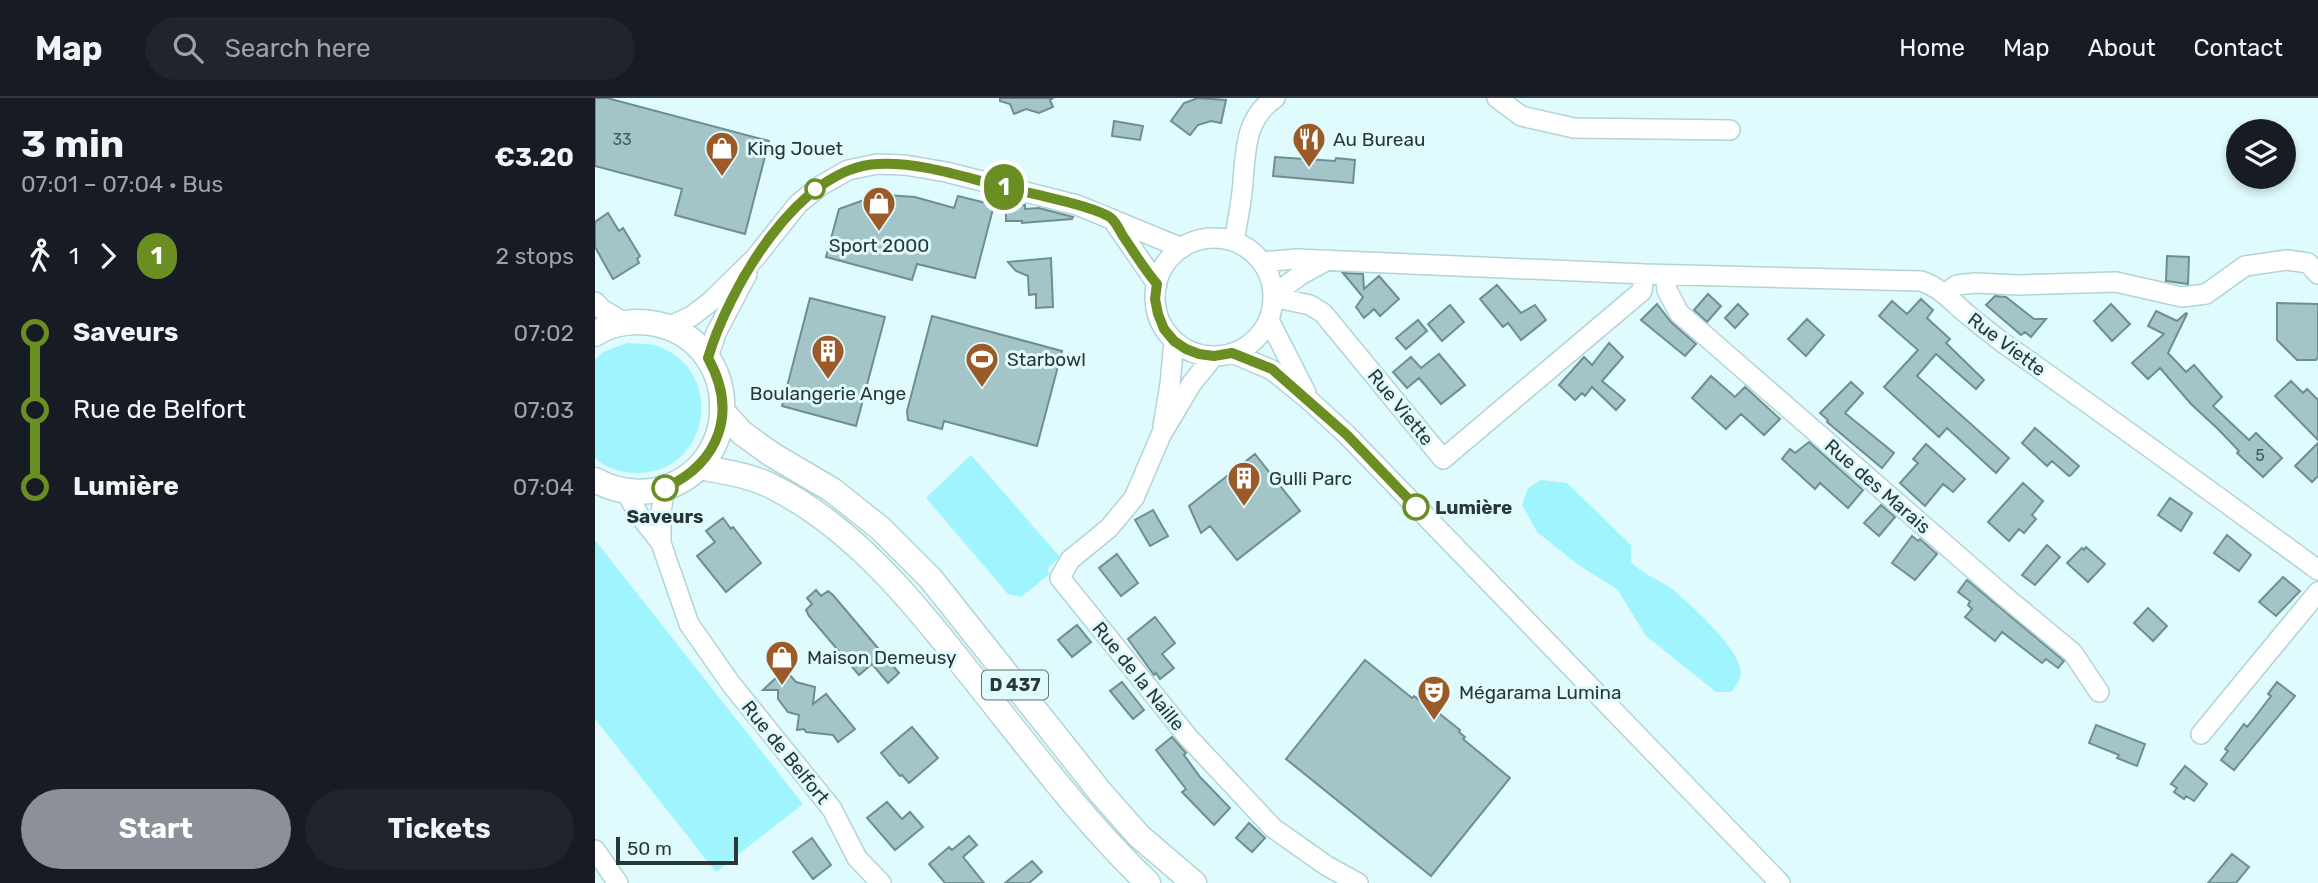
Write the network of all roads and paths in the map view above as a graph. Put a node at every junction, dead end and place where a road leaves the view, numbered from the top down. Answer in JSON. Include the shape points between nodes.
{"nodes":[{"id":1,"x":1275,"y":98,"type":"edge"},
{"id":2,"x":1497,"y":98,"type":"edge"},
{"id":3,"x":1253,"y":107,"type":"edge"},
{"id":4,"x":1730,"y":130,"type":"dead end"},
{"id":5,"x":1112,"y":218,"type":"junction"},
{"id":6,"x":1234,"y":242,"type":"junction"},
{"id":7,"x":1182,"y":248,"type":"junction"},
{"id":8,"x":755,"y":258,"type":"junction"},
{"id":9,"x":1329,"y":260,"type":"junction"},
{"id":10,"x":1262,"y":262,"type":"junction"},
{"id":11,"x":1644,"y":274,"type":"junction"},
{"id":12,"x":2318,"y":274,"type":"edge"},
{"id":13,"x":1665,"y":275,"type":"junction"},
{"id":14,"x":1157,"y":284,"type":"junction"},
{"id":15,"x":1945,"y":293,"type":"junction"},
{"id":16,"x":1273,"y":296,"type":"junction"},
{"id":17,"x":595,"y":302,"type":"edge"},
{"id":18,"x":1269,"y":320,"type":"junction"},
{"id":19,"x":625,"y":323,"type":"junction"},
{"id":20,"x":668,"y":327,"type":"junction"},
{"id":21,"x":595,"y":334,"type":"edge"},
{"id":22,"x":1174,"y":341,"type":"junction"},
{"id":23,"x":1223,"y":355,"type":"junction"},
{"id":24,"x":708,"y":358,"type":"junction"},
{"id":25,"x":1309,"y":400,"type":"junction"},
{"id":26,"x":723,"y":412,"type":"junction"},
{"id":27,"x":1161,"y":435,"type":"junction"},
{"id":28,"x":699,"y":467,"type":"junction"},
{"id":29,"x":595,"y":480,"type":"edge"},
{"id":30,"x":665,"y":488,"type":"junction"},
{"id":31,"x":626,"y":492,"type":"junction"},
{"id":32,"x":661,"y":543,"type":"junction"},
{"id":33,"x":2318,"y":570,"type":"edge"},
{"id":34,"x":2318,"y":592,"type":"edge"},
{"id":35,"x":2099,"y":692,"type":"dead end"},
{"id":36,"x":2201,"y":734,"type":"dead end"},
{"id":37,"x":596,"y":852,"type":"edge"},
{"id":38,"x":875,"y":877,"type":"edge"},
{"id":39,"x":618,"y":883,"type":"edge"},
{"id":40,"x":852,"y":883,"type":"edge"},
{"id":41,"x":1148,"y":883,"type":"edge"},
{"id":42,"x":1194,"y":883,"type":"edge"},
{"id":43,"x":1358,"y":883,"type":"edge"},
{"id":44,"x":1780,"y":883,"type":"edge"}],
"edges":[{"from":1,"to":3,"type":"street"},
{"from":2,"to":4,"type":"street","via":[[1521,116],[1574,128]]},
{"from":3,"to":6,"type":"street"},
{"from":5,"to":7,"type":"street"},
{"from":5,"to":8,"type":"street","via":[[946,172],[877,164],[848,170],[820,186],[798,204]]},
{"from":5,"to":14,"type":"street"},
{"from":6,"to":7,"type":"street","via":[[1215,238]]},
{"from":6,"to":10,"type":"street"},
{"from":7,"to":14,"type":"street","via":[[1164,266]]},
{"from":8,"to":20,"type":"street","via":[[692,316]]},
{"from":8,"to":24,"type":"street"},
{"from":9,"to":10,"type":"street","name":"Rue Viette"},
{"from":9,"to":11,"type":"street","name":"Rue Viette"},
{"from":9,"to":16,"type":"street"},
{"from":10,"to":16,"type":"street","via":[[1271,278]]},
{"from":11,"to":13,"type":"street","name":"Rue Viette"},
{"from":11,"to":16,"type":"street","name":"Rue Viette","via":[[1642,291],[1443,459],[1323,313]]},
{"from":12,"to":15,"type":"street","via":[[2308,263],[2287,260],[2245,266],[2206,294],[2182,297],[2116,282],[1975,283],[1957,285]]},
{"from":13,"to":15,"type":"street","name":"Rue Viette","via":[[1921,281]]},
{"from":13,"to":35,"type":"street","name":"Rue des Marais","via":[[1679,313],[2073,653]]},
{"from":14,"to":22,"type":"street","via":[[1158,314]]},
{"from":15,"to":33,"type":"street","name":"Rue Viette","via":[[1996,338]]},
{"from":16,"to":18,"type":"street"},
{"from":17,"to":19,"type":"street"},
{"from":18,"to":23,"type":"street","via":[[1248,346]]},
{"from":18,"to":25,"type":"street"},
{"from":19,"to":20,"type":"main road"},
{"from":19,"to":21,"type":"main road"},
{"from":20,"to":24,"type":"main road"},
{"from":22,"to":23,"type":"street","via":[[1186,349]]},
{"from":22,"to":27,"type":"street"},
{"from":23,"to":25,"type":"street","via":[[1272,369]]},
{"from":23,"to":27,"type":"street","via":[[1192,383]]},
{"from":24,"to":26,"type":"main road","via":[[717,374]]},
{"from":25,"to":44,"type":"street"},
{"from":26,"to":28,"type":"main road","via":[[720,432]]},
{"from":26,"to":42,"type":"main road","number":"D 437","via":[[742,433],[832,490],[880,528],[931,579],[1101,793],[1139,836]]},
{"from":27,"to":43,"type":"street","name":"Rue de la Naille","via":[[1133,498],[1109,528],[1070,560],[1060,578],[1188,737],[1273,828]]},
{"from":28,"to":30,"type":"main road"},
{"from":28,"to":41,"type":"main road","number":"D 437","via":[[747,476],[775,488],[813,511],[859,550],[921,612],[1087,820]]},
{"from":29,"to":31,"type":"main road"},
{"from":30,"to":31,"type":"main road"},
{"from":30,"to":32,"type":"street","name":"Rue de Belfort"},
{"from":31,"to":32,"type":"street","name":"Rue de Belfort"},
{"from":32,"to":38,"type":"street","name":"Rue de Belfort","via":[[689,624],[832,809],[857,858]]},
{"from":34,"to":36,"type":"street"},
{"from":37,"to":39,"type":"street"},
{"from":38,"to":40,"type":"street"}]}
